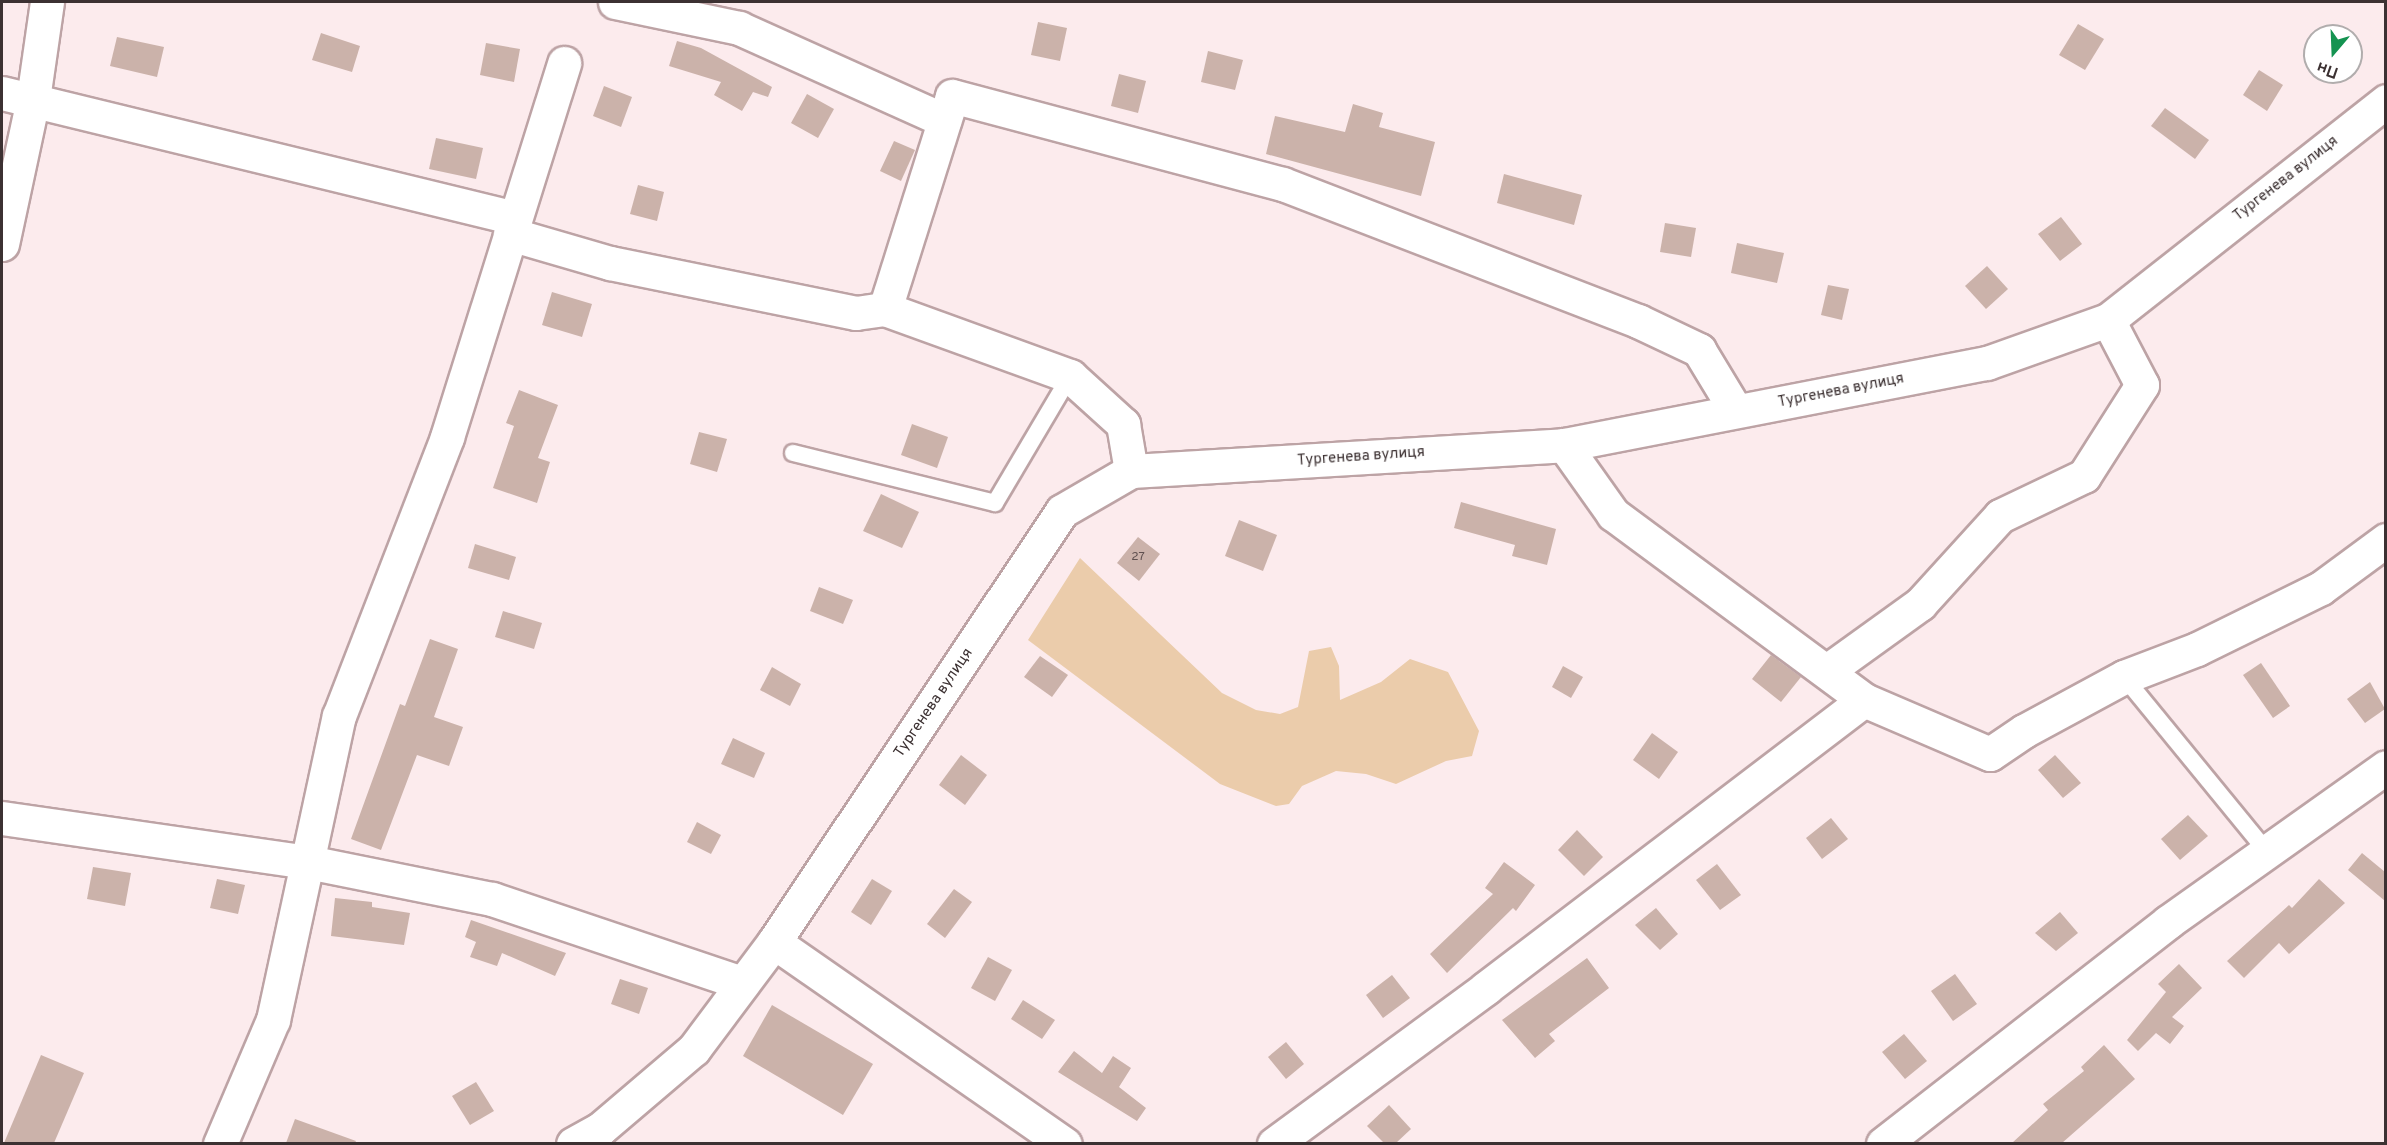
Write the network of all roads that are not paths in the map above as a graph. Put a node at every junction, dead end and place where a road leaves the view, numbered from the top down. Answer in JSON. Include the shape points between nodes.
{"nodes":[{"id":1,"x":46,"y":2,"type":"edge"},
{"id":2,"x":615,"y":2,"type":"edge"},
{"id":3,"x":564,"y":63,"type":"dead end"},
{"id":4,"x":17,"y":96,"type":"edge"},
{"id":5,"x":2385,"y":101,"type":"edge"},
{"id":6,"x":945,"y":120,"type":"junction"},
{"id":7,"x":513,"y":226,"type":"junction"},
{"id":8,"x":2,"y":244,"type":"edge"},
{"id":9,"x":885,"y":309,"type":"junction"},
{"id":10,"x":2108,"y":320,"type":"junction"},
{"id":11,"x":1070,"y":376,"type":"junction"},
{"id":12,"x":1736,"y":411,"type":"junction"},
{"id":13,"x":1564,"y":445,"type":"junction"},
{"id":14,"x":793,"y":453,"type":"dead end"},
{"id":15,"x":1131,"y":471,"type":"junction"},
{"id":16,"x":2385,"y":540,"type":"edge"},
{"id":17,"x":1827,"y":671,"type":"junction"},
{"id":18,"x":2124,"y":677,"type":"junction"},
{"id":19,"x":1864,"y":700,"type":"junction"},
{"id":20,"x":2385,"y":767,"type":"edge"},
{"id":21,"x":2,"y":818,"type":"edge"},
{"id":22,"x":2267,"y":852,"type":"junction"},
{"id":23,"x":308,"y":862,"type":"junction"},
{"id":24,"x":774,"y":942,"type":"junction"},
{"id":25,"x":742,"y":984,"type":"junction"},
{"id":26,"x":220,"y":1143,"type":"edge"},
{"id":27,"x":573,"y":1143,"type":"edge"},
{"id":28,"x":1065,"y":1143,"type":"edge"},
{"id":29,"x":1274,"y":1143,"type":"edge"},
{"id":30,"x":1883,"y":1143,"type":"edge"}],
"edges":[{"from":1,"to":4,"type":"street"},
{"from":2,"to":6,"type":"street","via":[[739,28]]},
{"from":3,"to":7,"type":"street"},
{"from":4,"to":7,"type":"street"},
{"from":4,"to":8,"type":"street"},
{"from":5,"to":10,"type":"street","name":"Тургенева вулиця"},
{"from":6,"to":9,"type":"street"},
{"from":6,"to":12,"type":"street","via":[[951,96],[1283,184],[1638,321],[1699,350]]},
{"from":7,"to":9,"type":"street","via":[[610,263],[856,313]]},
{"from":7,"to":23,"type":"street","via":[[447,437],[339,716]]},
{"from":9,"to":11,"type":"street"},
{"from":10,"to":12,"type":"street","name":"Тургенева вулиця","via":[[1987,363]]},
{"from":10,"to":17,"type":"street","via":[[2142,385],[2084,476],[2000,516],[1920,604]]},
{"from":11,"to":14,"type":"lane","via":[[995,503]]},
{"from":11,"to":15,"type":"street","via":[[1123,424]]},
{"from":12,"to":13,"type":"street","name":"Тургенева вулиця"},
{"from":13,"to":15,"type":"street","name":"Тургенева вулиця"},
{"from":13,"to":17,"type":"street","via":[[1612,514]]},
{"from":15,"to":24,"type":"street","name":"Тургенева вулиця","via":[[1062,511]]},
{"from":16,"to":18,"type":"street","via":[[2321,588],[2281,610]]},
{"from":17,"to":19,"type":"street"},
{"from":18,"to":19,"type":"street","via":[[2024,731],[1990,754]]},
{"from":18,"to":22,"type":"lane"},
{"from":19,"to":29,"type":"street","via":[[1486,988]]},
{"from":20,"to":22,"type":"street"},
{"from":21,"to":23,"type":"street"},
{"from":22,"to":30,"type":"street","via":[[1965,1076]]},
{"from":23,"to":25,"type":"street","via":[[492,899]]},
{"from":23,"to":26,"type":"street","via":[[273,1020]]},
{"from":24,"to":25,"type":"street","name":"Тургенева вулиця"},
{"from":24,"to":28,"type":"street"},
{"from":25,"to":27,"type":"street","name":"Тургенева вулиця","via":[[694,1049],[600,1129]]}]}
